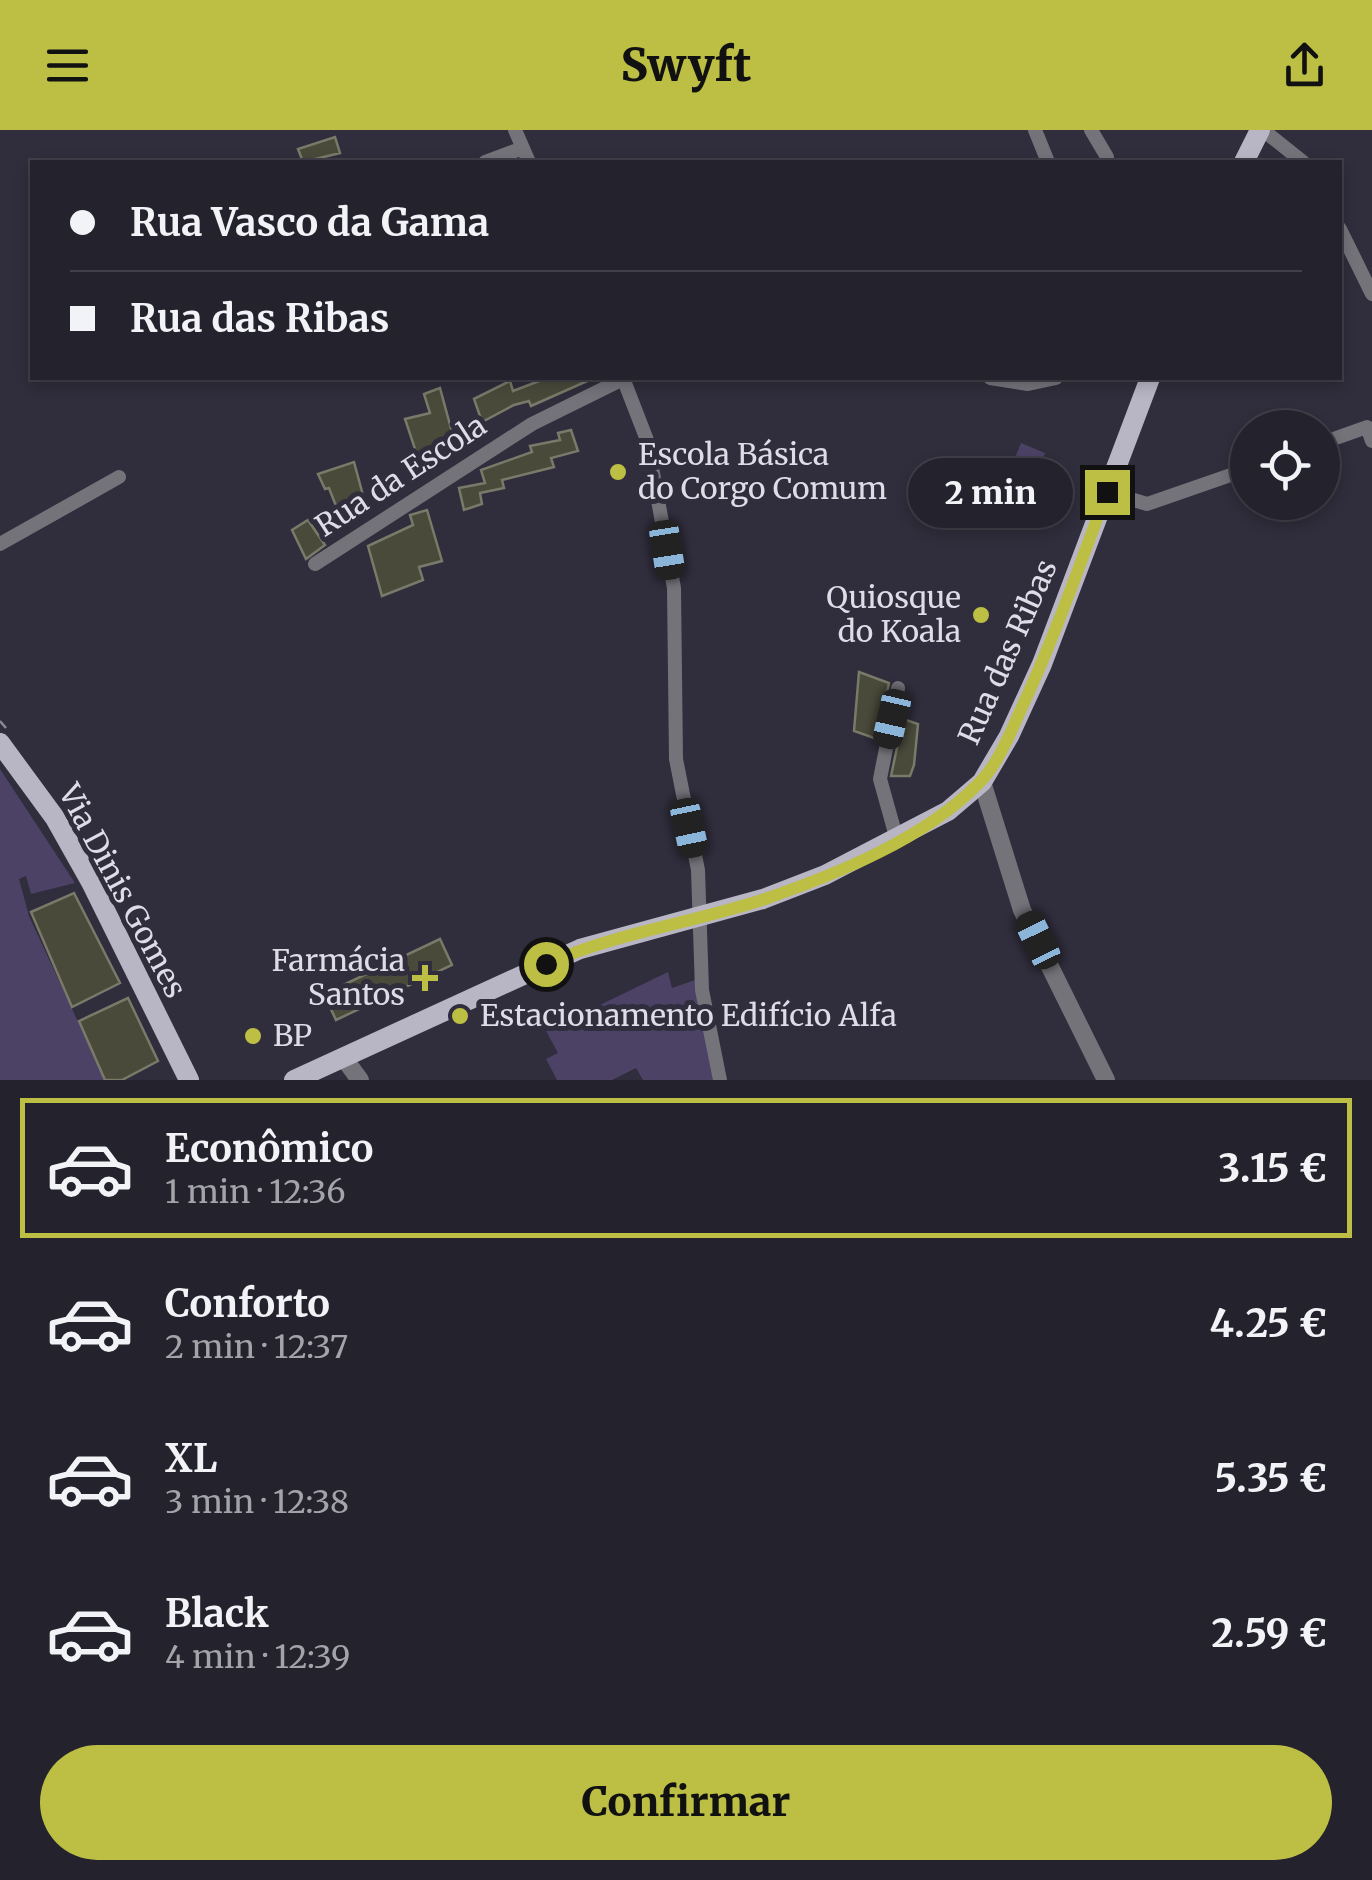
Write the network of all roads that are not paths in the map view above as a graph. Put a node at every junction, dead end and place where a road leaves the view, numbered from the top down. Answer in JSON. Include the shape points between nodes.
{"nodes":[{"id":1,"x":515,"y":130,"type":"edge"},
{"id":2,"x":1034,"y":130,"type":"edge"},
{"id":3,"x":1091,"y":130,"type":"edge"},
{"id":4,"x":1262,"y":130,"type":"edge"},
{"id":5,"x":526,"y":155,"type":"edge"},
{"id":6,"x":1107,"y":157,"type":"dead end"},
{"id":7,"x":497,"y":160,"type":"edge"},
{"id":8,"x":1047,"y":160,"type":"edge"},
{"id":9,"x":1245,"y":160,"type":"edge"},
{"id":10,"x":1300,"y":160,"type":"edge"},
{"id":11,"x":1342,"y":233,"type":"edge"},
{"id":12,"x":1372,"y":294,"type":"edge"},
{"id":13,"x":619,"y":380,"type":"edge"},
{"id":14,"x":624,"y":380,"type":"edge"},
{"id":15,"x":1003,"y":380,"type":"edge"},
{"id":16,"x":1047,"y":380,"type":"edge"},
{"id":17,"x":1149,"y":380,"type":"edge"},
{"id":18,"x":1340,"y":436,"type":"edge"},
{"id":19,"x":1372,"y":441,"type":"edge"},
{"id":20,"x":1230,"y":475,"type":"edge"},
{"id":21,"x":120,"y":476,"type":"dead end"},
{"id":22,"x":1107,"y":492,"type":"junction"},
{"id":23,"x":0,"y":544,"type":"edge"},
{"id":24,"x":315,"y":564,"type":"dead end"},
{"id":25,"x":898,"y":688,"type":"dead end"},
{"id":26,"x":0,"y":743,"type":"edge"},
{"id":27,"x":982,"y":782,"type":"junction"},
{"id":28,"x":897,"y":840,"type":"junction"},
{"id":29,"x":702,"y":916,"type":"junction"},
{"id":30,"x":342,"y":1057,"type":"junction"},
{"id":31,"x":185,"y":1077,"type":"edge"},
{"id":32,"x":294,"y":1080,"type":"edge"},
{"id":33,"x":360,"y":1080,"type":"edge"},
{"id":34,"x":720,"y":1080,"type":"edge"},
{"id":35,"x":1106,"y":1080,"type":"edge"}],
"edges":[{"from":1,"to":5,"type":"street"},
{"from":2,"to":8,"type":"street"},
{"from":3,"to":6,"type":"street"},
{"from":4,"to":9,"type":"main road"},
{"from":4,"to":10,"type":"street"},
{"from":5,"to":7,"type":"street"},
{"from":11,"to":12,"type":"street"},
{"from":13,"to":24,"type":"street","name":"Rua da Escola","via":[[532,424]]},
{"from":14,"to":29,"type":"street","via":[[647,440],[674,588],[676,759]]},
{"from":15,"to":16,"type":"street"},
{"from":17,"to":22,"type":"main road","name":"Rua das Ribas"},
{"from":18,"to":19,"type":"street","via":[[1366,427]]},
{"from":20,"to":22,"type":"street","via":[[1147,504]]},
{"from":21,"to":23,"type":"street"},
{"from":22,"to":27,"type":"main road","name":"Rua das Ribas","via":[[1042,664]]},
{"from":25,"to":28,"type":"street","via":[[880,779]]},
{"from":26,"to":31,"type":"main road","name":"Via Dinis Gomes","via":[[91,882]]},
{"from":27,"to":28,"type":"main road","name":"Rua das Ribas","via":[[948,812]]},
{"from":27,"to":35,"type":"street","via":[[1022,910]]},
{"from":28,"to":29,"type":"main road","name":"Rua das Ribas","via":[[826,875]]},
{"from":29,"to":30,"type":"main road","name":"Rua das Ribas","via":[[580,948]]},
{"from":29,"to":34,"type":"street","via":[[702,990]]},
{"from":30,"to":32,"type":"main road","name":"Rua das Ribas"},
{"from":30,"to":33,"type":"street"}]}
